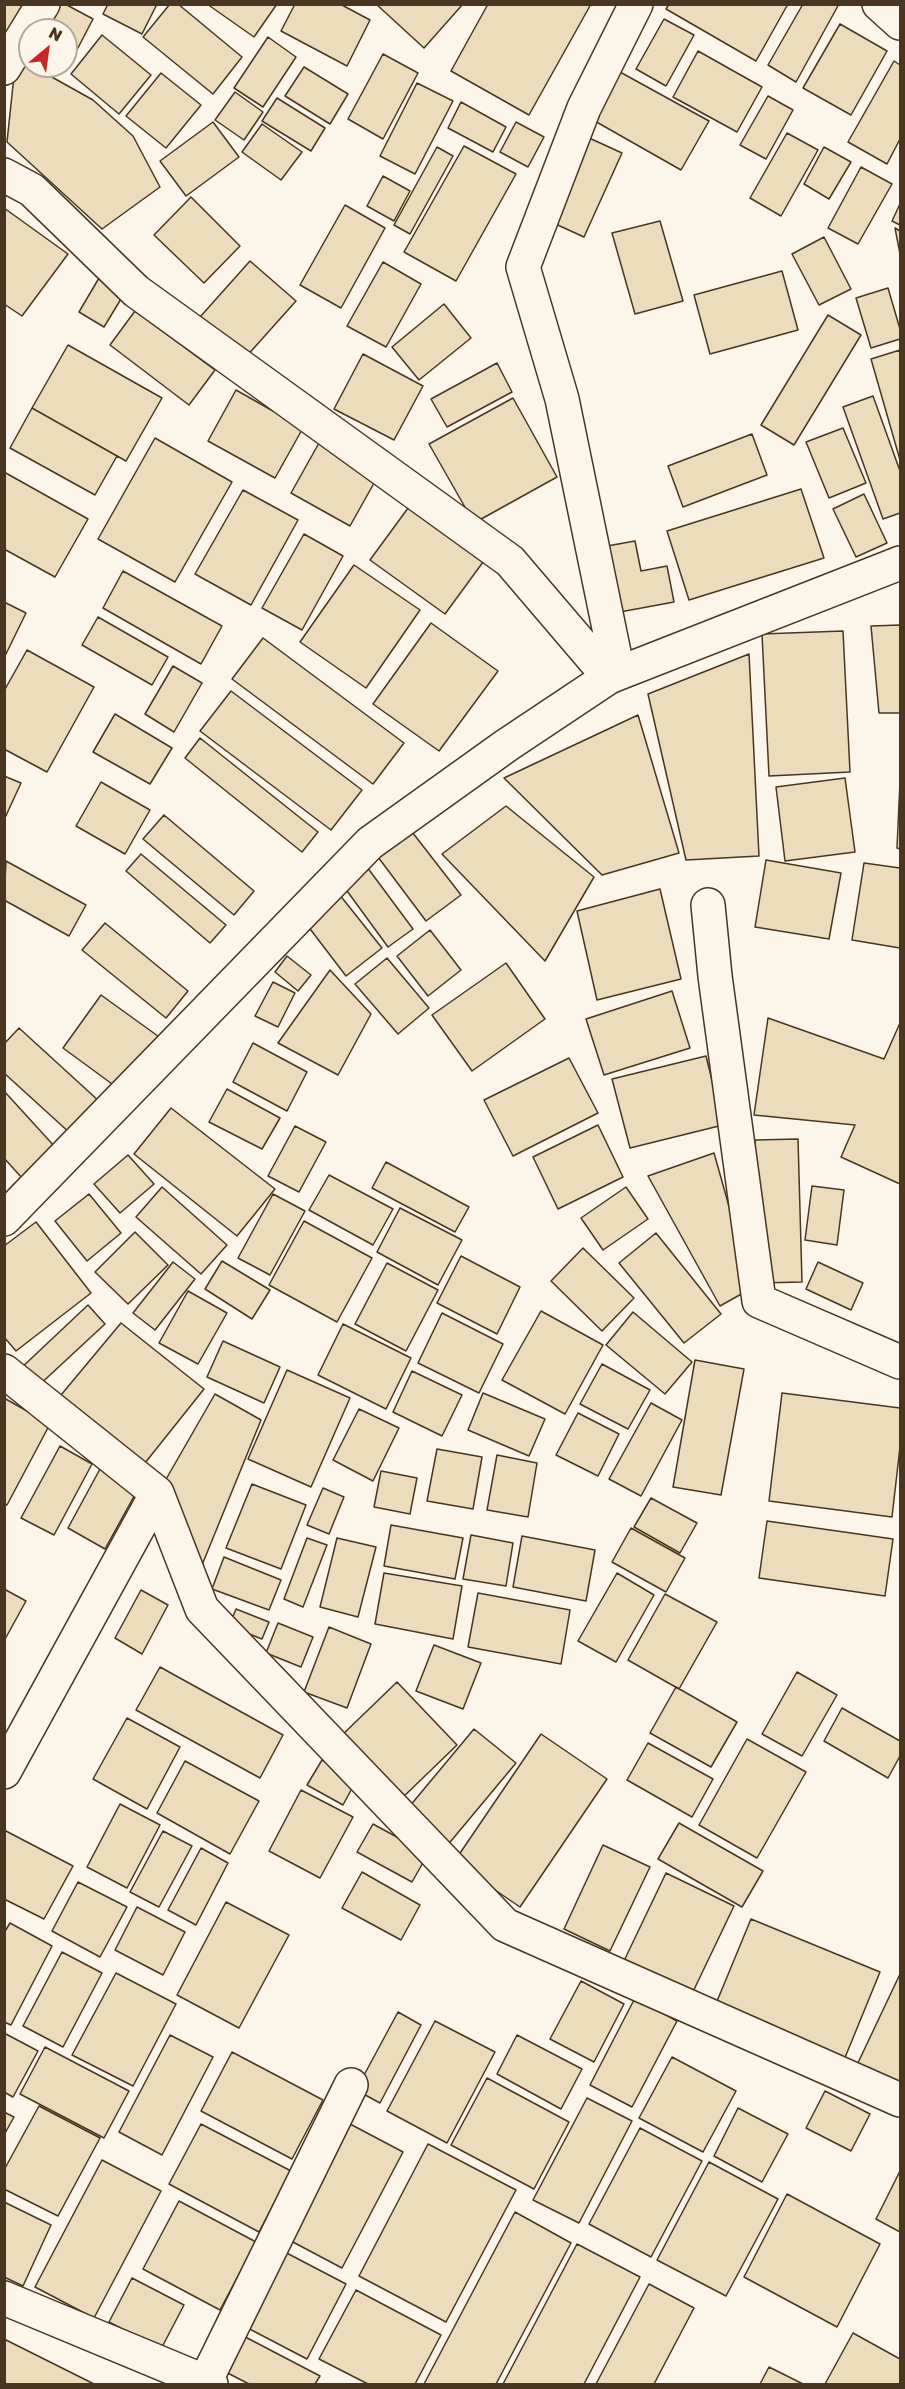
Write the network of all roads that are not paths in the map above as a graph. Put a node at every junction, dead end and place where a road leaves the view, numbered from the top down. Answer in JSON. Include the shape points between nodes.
{"nodes":[{"id":1,"x":43,"y":4,"type":"edge"},
{"id":2,"x":636,"y":4,"type":"edge"},
{"id":3,"x":879,"y":4,"type":"edge"},
{"id":4,"x":900,"y":23,"type":"edge"},
{"id":5,"x":4,"y":68,"type":"edge"},
{"id":6,"x":4,"y":175,"type":"edge"},
{"id":7,"x":900,"y":563,"type":"edge"},
{"id":8,"x":614,"y":675,"type":"junction"},
{"id":9,"x":708,"y":905,"type":"dead end"},
{"id":10,"x":4,"y":1219,"type":"edge"},
{"id":11,"x":900,"y":1362,"type":"edge"},
{"id":12,"x":4,"y":1371,"type":"edge"},
{"id":13,"x":157,"y":1493,"type":"junction"},
{"id":14,"x":4,"y":1772,"type":"edge"},
{"id":15,"x":351,"y":2085,"type":"dead end"},
{"id":16,"x":900,"y":2100,"type":"edge"},
{"id":17,"x":4,"y":2298,"type":"edge"},
{"id":18,"x":208,"y":2383,"type":"edge"}],
"edges":[{"from":1,"to":5,"type":"street"},
{"from":2,"to":8,"type":"street","via":[[584,108],[522,267],[562,399]]},
{"from":3,"to":4,"type":"street"},
{"from":6,"to":8,"type":"street","via":[[32,190],[136,291],[510,561]]},
{"from":7,"to":8,"type":"street"},
{"from":8,"to":10,"type":"street","via":[[507,745],[370,843]]},
{"from":9,"to":11,"type":"street","via":[[759,1301]]},
{"from":12,"to":13,"type":"street"},
{"from":13,"to":14,"type":"street"},
{"from":13,"to":16,"type":"street","via":[[202,1609],[505,1925]]},
{"from":15,"to":18,"type":"street"},
{"from":17,"to":18,"type":"street"}]}
